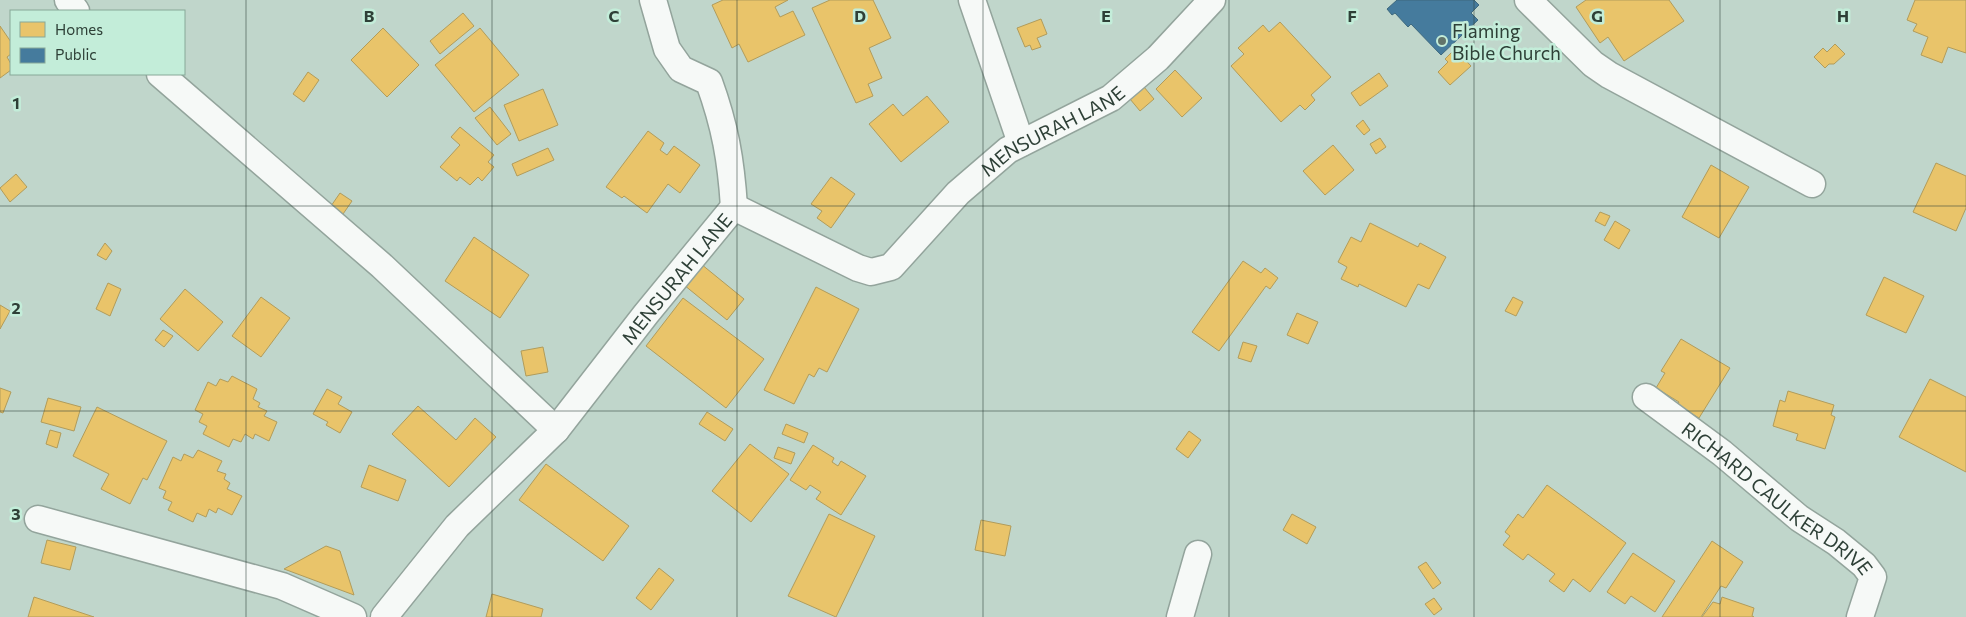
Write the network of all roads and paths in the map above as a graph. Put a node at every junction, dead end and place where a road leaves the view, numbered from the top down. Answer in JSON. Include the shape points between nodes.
{"nodes":[{"id":1,"x":653,"y":0,"type":"edge"},
{"id":2,"x":972,"y":0,"type":"edge"},
{"id":3,"x":1212,"y":0,"type":"edge"},
{"id":4,"x":1528,"y":0,"type":"edge"},
{"id":5,"x":1189,"y":10,"type":"edge"},
{"id":6,"x":161,"y":75,"type":"edge"},
{"id":7,"x":1021,"y":143,"type":"junction"},
{"id":8,"x":1812,"y":184,"type":"dead end"},
{"id":9,"x":734,"y":207,"type":"junction"},
{"id":10,"x":1646,"y":397,"type":"dead end"},
{"id":11,"x":556,"y":430,"type":"junction"},
{"id":12,"x":38,"y":520,"type":"dead end"},
{"id":13,"x":1198,"y":554,"type":"dead end"},
{"id":14,"x":353,"y":617,"type":"edge"},
{"id":15,"x":384,"y":617,"type":"edge"},
{"id":16,"x":1180,"y":617,"type":"edge"},
{"id":17,"x":1860,"y":617,"type":"edge"}],
"edges":[{"from":1,"to":9,"type":"street","via":[[667,49],[682,69],[709,82],[724,123],[732,167]]},
{"from":2,"to":7,"type":"street"},
{"from":3,"to":5,"type":"street","name":"MENSURAH LANE"},
{"from":4,"to":8,"type":"street","via":[[1593,64],[1609,75]]},
{"from":5,"to":7,"type":"street","name":"MENSURAH LANE","via":[[1158,58],[1111,98]]},
{"from":6,"to":11,"type":"street","via":[[382,266]]},
{"from":7,"to":9,"type":"street","name":"MENSURAH LANE","via":[[1008,150],[958,193],[891,267],[871,272]]},
{"from":9,"to":11,"type":"street","name":"MENSURAH LANE"},
{"from":10,"to":17,"type":"street","name":"RICHARD CAULKER DRIVE","via":[[1864,565],[1873,577]]},
{"from":11,"to":15,"type":"street","name":"MENSURAH LANE","via":[[457,526]]},
{"from":12,"to":14,"type":"street","via":[[282,586]]},
{"from":13,"to":16,"type":"street"}]}
